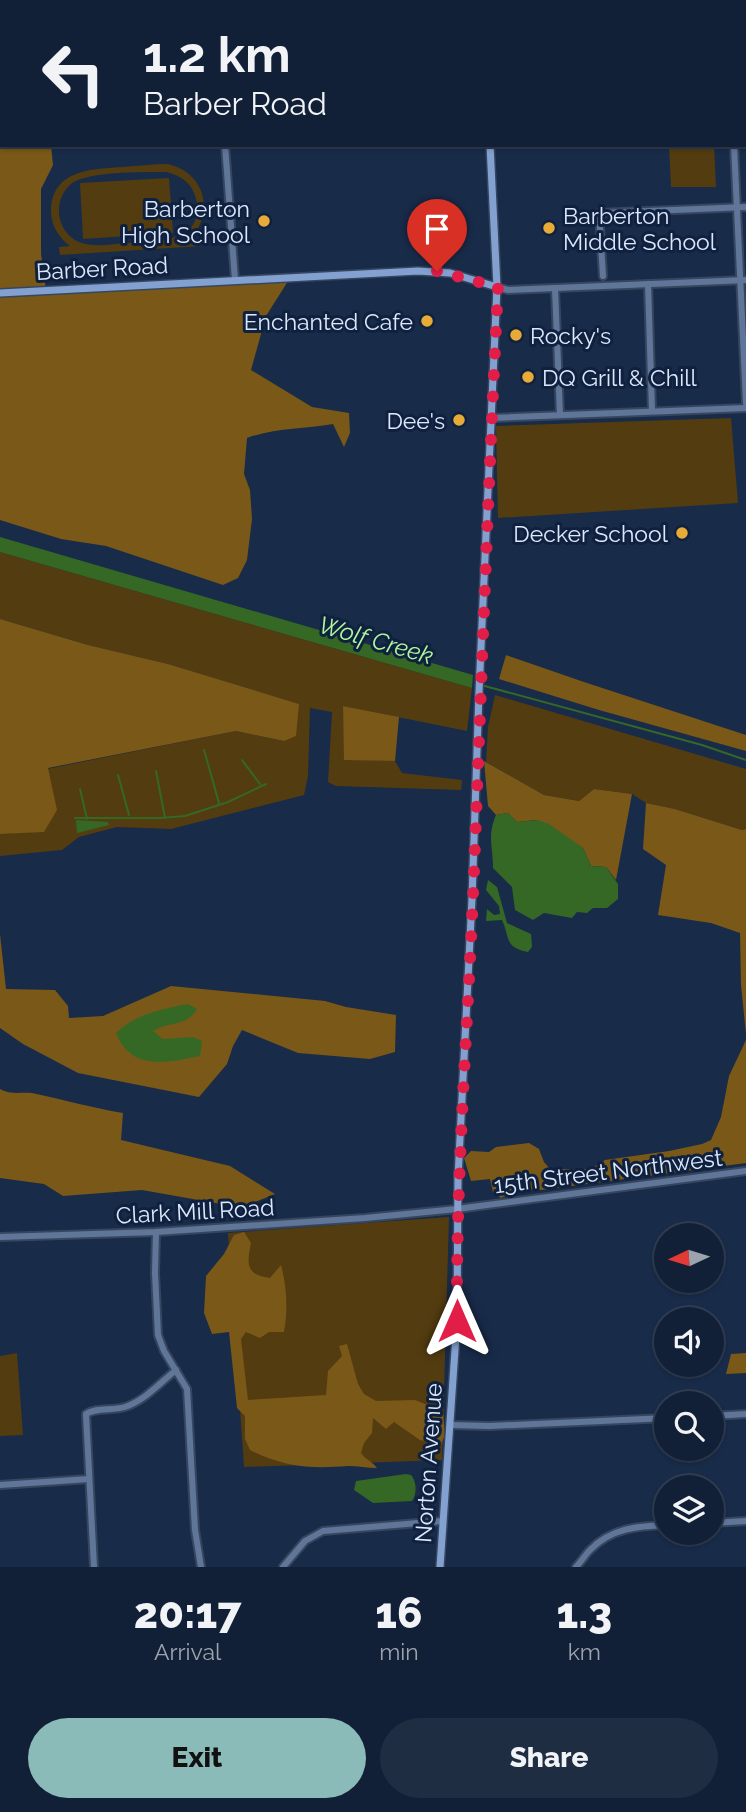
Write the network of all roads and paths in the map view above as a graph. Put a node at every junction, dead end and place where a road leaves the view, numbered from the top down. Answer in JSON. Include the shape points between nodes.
{"nodes":[{"id":1,"x":225,"y":147,"type":"edge"},
{"id":2,"x":490,"y":147,"type":"edge"},
{"id":3,"x":734,"y":147,"type":"edge"},
{"id":4,"x":737,"y":207,"type":"junction"},
{"id":5,"x":746,"y":207,"type":"edge"},
{"id":6,"x":603,"y":276,"type":"dead end"},
{"id":7,"x":235,"y":280,"type":"junction"},
{"id":8,"x":743,"y":280,"type":"edge"},
{"id":9,"x":648,"y":284,"type":"junction"},
{"id":10,"x":498,"y":287,"type":"junction"},
{"id":11,"x":555,"y":288,"type":"junction"},
{"id":12,"x":0,"y":293,"type":"edge"},
{"id":13,"x":746,"y":405,"type":"edge"},
{"id":14,"x":652,"y":411,"type":"junction"},
{"id":15,"x":560,"y":415,"type":"junction"},
{"id":16,"x":492,"y":418,"type":"junction"},
{"id":17,"x":746,"y":1171,"type":"edge"},
{"id":18,"x":457,"y":1209,"type":"junction"},
{"id":19,"x":391,"y":1215,"type":"joint"},
{"id":20,"x":156,"y":1232,"type":"junction"},
{"id":21,"x":0,"y":1237,"type":"edge"},
{"id":22,"x":176,"y":1370,"type":"junction"},
{"id":23,"x":746,"y":1414,"type":"edge"},
{"id":24,"x":724,"y":1415,"type":"edge"},
{"id":25,"x":654,"y":1419,"type":"edge"},
{"id":26,"x":450,"y":1425,"type":"junction"},
{"id":27,"x":89,"y":1479,"type":"junction"},
{"id":28,"x":0,"y":1485,"type":"edge"},
{"id":29,"x":442,"y":1521,"type":"junction"},
{"id":30,"x":746,"y":1521,"type":"edge"},
{"id":31,"x":724,"y":1522,"type":"edge"},
{"id":32,"x":654,"y":1526,"type":"edge"},
{"id":33,"x":584,"y":1557,"type":"junction"},
{"id":34,"x":94,"y":1567,"type":"edge"},
{"id":35,"x":201,"y":1567,"type":"edge"},
{"id":36,"x":284,"y":1567,"type":"edge"},
{"id":37,"x":440,"y":1567,"type":"edge"},
{"id":38,"x":576,"y":1567,"type":"edge"},
{"id":39,"x":582,"y":1567,"type":"edge"}],
"edges":[{"from":1,"to":7,"type":"street"},
{"from":2,"to":10,"type":"main road","name":"Norton Avenue"},
{"from":3,"to":4,"type":"street"},
{"from":4,"to":5,"type":"street"},
{"from":4,"to":6,"type":"street","via":[[599,213]]},
{"from":4,"to":8,"type":"street"},
{"from":7,"to":10,"type":"main road","name":"Barber Road","via":[[426,271]]},
{"from":7,"to":12,"type":"main road","name":"Barber Road"},
{"from":8,"to":9,"type":"street"},
{"from":8,"to":13,"type":"street"},
{"from":9,"to":11,"type":"street"},
{"from":9,"to":14,"type":"street"},
{"from":10,"to":11,"type":"street"},
{"from":10,"to":16,"type":"main road","name":"Norton Avenue"},
{"from":11,"to":15,"type":"street"},
{"from":13,"to":14,"type":"street"},
{"from":14,"to":15,"type":"street"},
{"from":15,"to":16,"type":"street"},
{"from":16,"to":18,"type":"main road","name":"Norton Avenue"},
{"from":17,"to":18,"type":"street","name":"15th Street Northwest"},
{"from":18,"to":19,"type":"street","name":"15th Street Northwest"},
{"from":18,"to":26,"type":"main road","name":"Norton Avenue","via":[[457,1321]]},
{"from":19,"to":20,"type":"street","name":"Clark Mill Road"},
{"from":20,"to":21,"type":"street","name":"Clark Mill Road"},
{"from":20,"to":22,"type":"street","via":[[158,1335]]},
{"from":22,"to":27,"type":"street","via":[[133,1404],[88,1412]]},
{"from":22,"to":35,"type":"street","via":[[188,1398]]},
{"from":23,"to":24,"type":"street"},
{"from":25,"to":26,"type":"street"},
{"from":26,"to":29,"type":"main road","name":"Norton Avenue"},
{"from":27,"to":28,"type":"street"},
{"from":27,"to":34,"type":"street"},
{"from":29,"to":36,"type":"street","via":[[323,1531],[305,1541]]},
{"from":29,"to":37,"type":"main road","name":"Norton Avenue"},
{"from":30,"to":31,"type":"street"},
{"from":32,"to":33,"type":"street","via":[[615,1533]]},
{"from":33,"to":38,"type":"street"},
{"from":33,"to":39,"type":"street"}]}
